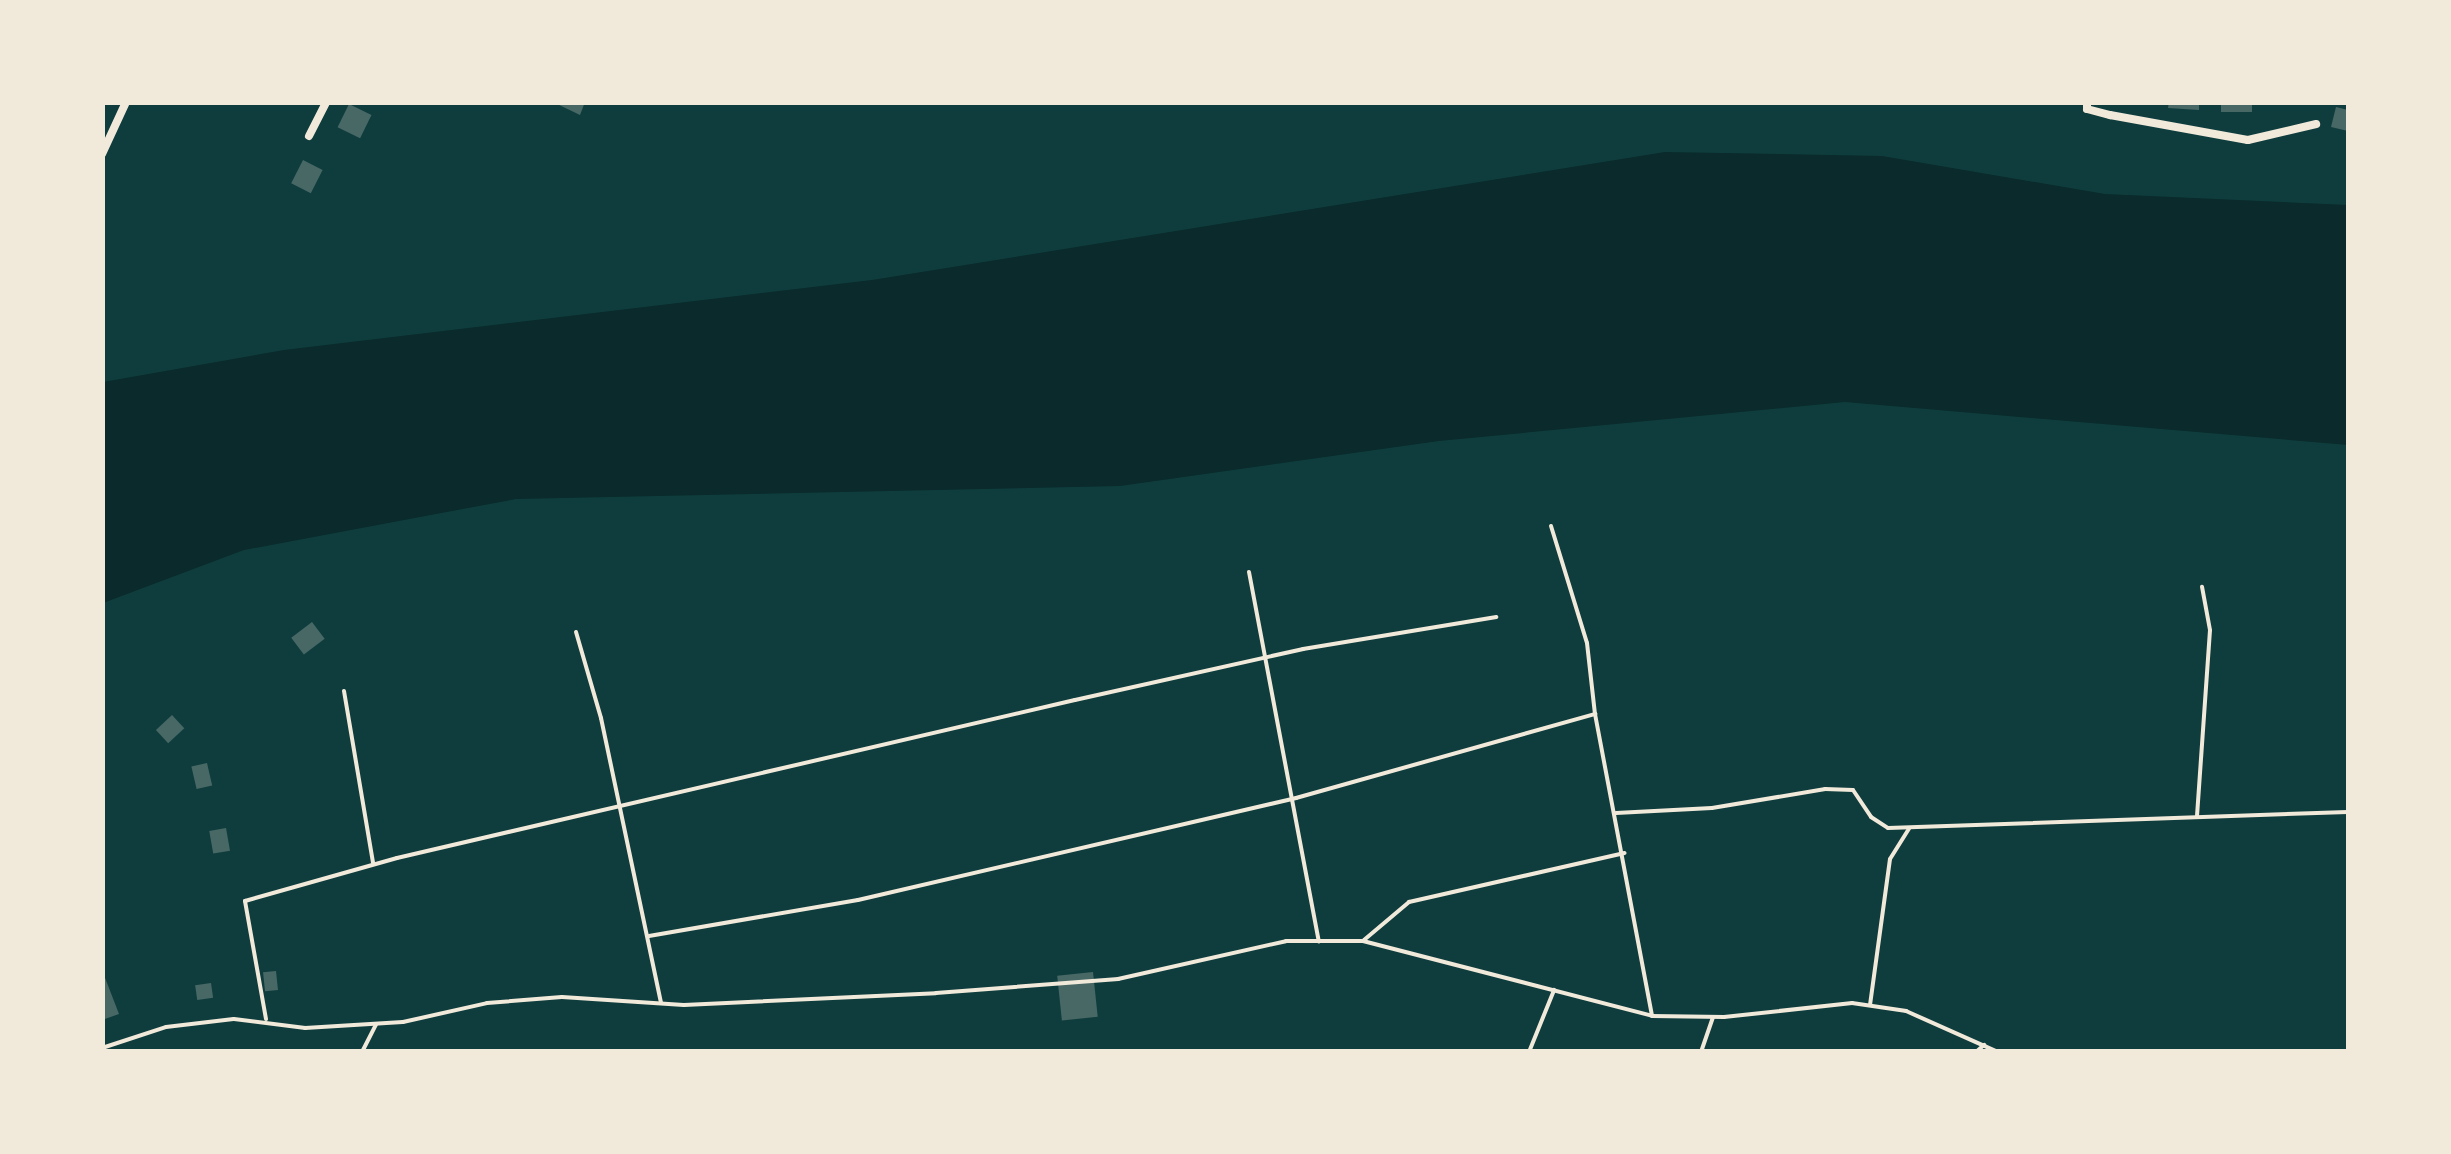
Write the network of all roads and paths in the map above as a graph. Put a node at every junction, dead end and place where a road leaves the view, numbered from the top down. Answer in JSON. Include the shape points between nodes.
{"nodes":[{"id":1,"x":126,"y":102,"type":"edge"},
{"id":2,"x":326,"y":102,"type":"edge"},
{"id":3,"x":2087,"y":106,"type":"edge"},
{"id":4,"x":2316,"y":124,"type":"dead end"},
{"id":5,"x":309,"y":136,"type":"dead end"},
{"id":6,"x":102,"y":154,"type":"edge"},
{"id":7,"x":1551,"y":526,"type":"dead end"},
{"id":8,"x":1249,"y":572,"type":"dead end"},
{"id":9,"x":2202,"y":587,"type":"dead end"},
{"id":10,"x":1496,"y":616,"type":"dead end"},
{"id":11,"x":576,"y":632,"type":"dead end"},
{"id":12,"x":1266,"y":658,"type":"junction"},
{"id":13,"x":344,"y":691,"type":"dead end"},
{"id":14,"x":1595,"y":714,"type":"junction"},
{"id":15,"x":1296,"y":798,"type":"junction"},
{"id":16,"x":619,"y":808,"type":"junction"},
{"id":17,"x":2348,"y":812,"type":"edge"},
{"id":18,"x":1616,"y":813,"type":"junction"},
{"id":19,"x":2197,"y":816,"type":"junction"},
{"id":20,"x":1910,"y":828,"type":"junction"},
{"id":21,"x":1624,"y":853,"type":"junction"},
{"id":22,"x":373,"y":865,"type":"junction"},
{"id":23,"x":649,"y":936,"type":"junction"},
{"id":24,"x":1363,"y":940,"type":"junction"},
{"id":25,"x":1319,"y":941,"type":"junction"},
{"id":26,"x":1554,"y":990,"type":"junction"},
{"id":27,"x":661,"y":1003,"type":"junction"},
{"id":28,"x":1870,"y":1005,"type":"junction"},
{"id":29,"x":1652,"y":1016,"type":"junction"},
{"id":30,"x":1713,"y":1017,"type":"junction"},
{"id":31,"x":266,"y":1019,"type":"junction"},
{"id":32,"x":376,"y":1024,"type":"junction"},
{"id":33,"x":1984,"y":1045,"type":"junction"},
{"id":34,"x":102,"y":1048,"type":"edge"},
{"id":35,"x":362,"y":1052,"type":"edge"},
{"id":36,"x":1529,"y":1052,"type":"edge"},
{"id":37,"x":1701,"y":1052,"type":"edge"},
{"id":38,"x":1976,"y":1052,"type":"edge"},
{"id":39,"x":1998,"y":1052,"type":"edge"}],
"edges":[{"from":1,"to":6,"type":"street"},
{"from":2,"to":5,"type":"street"},
{"from":3,"to":4,"type":"street","via":[[2248,140]]},
{"from":7,"to":14,"type":"lane","via":[[1588,643]]},
{"from":8,"to":12,"type":"lane"},
{"from":9,"to":19,"type":"lane","via":[[2210,630]]},
{"from":10,"to":12,"type":"lane"},
{"from":11,"to":16,"type":"lane"},
{"from":12,"to":15,"type":"lane"},
{"from":12,"to":16,"type":"lane"},
{"from":13,"to":22,"type":"lane"},
{"from":14,"to":15,"type":"lane"},
{"from":14,"to":18,"type":"lane"},
{"from":15,"to":23,"type":"lane","via":[[858,900]]},
{"from":15,"to":25,"type":"lane"},
{"from":16,"to":22,"type":"lane"},
{"from":16,"to":23,"type":"lane"},
{"from":17,"to":19,"type":"lane"},
{"from":18,"to":20,"type":"lane","via":[[1854,790],[1871,817],[1888,828]]},
{"from":18,"to":21,"type":"lane"},
{"from":19,"to":20,"type":"lane"},
{"from":20,"to":28,"type":"lane","via":[[1890,858]]},
{"from":21,"to":24,"type":"lane","via":[[1410,902]]},
{"from":21,"to":29,"type":"lane"},
{"from":22,"to":31,"type":"lane","via":[[245,901]]},
{"from":23,"to":27,"type":"lane"},
{"from":24,"to":25,"type":"lane"},
{"from":24,"to":26,"type":"lane"},
{"from":25,"to":27,"type":"lane","via":[[1286,940],[1118,978]]},
{"from":26,"to":29,"type":"lane"},
{"from":26,"to":36,"type":"lane"},
{"from":27,"to":32,"type":"lane","via":[[562,997]]},
{"from":28,"to":30,"type":"lane"},
{"from":28,"to":33,"type":"lane","via":[[1906,1010]]},
{"from":29,"to":30,"type":"lane"},
{"from":30,"to":37,"type":"lane"},
{"from":31,"to":32,"type":"lane","via":[[304,1028]]},
{"from":31,"to":34,"type":"lane","via":[[166,1028]]},
{"from":32,"to":35,"type":"lane"},
{"from":33,"to":38,"type":"lane"},
{"from":33,"to":39,"type":"lane"}]}
